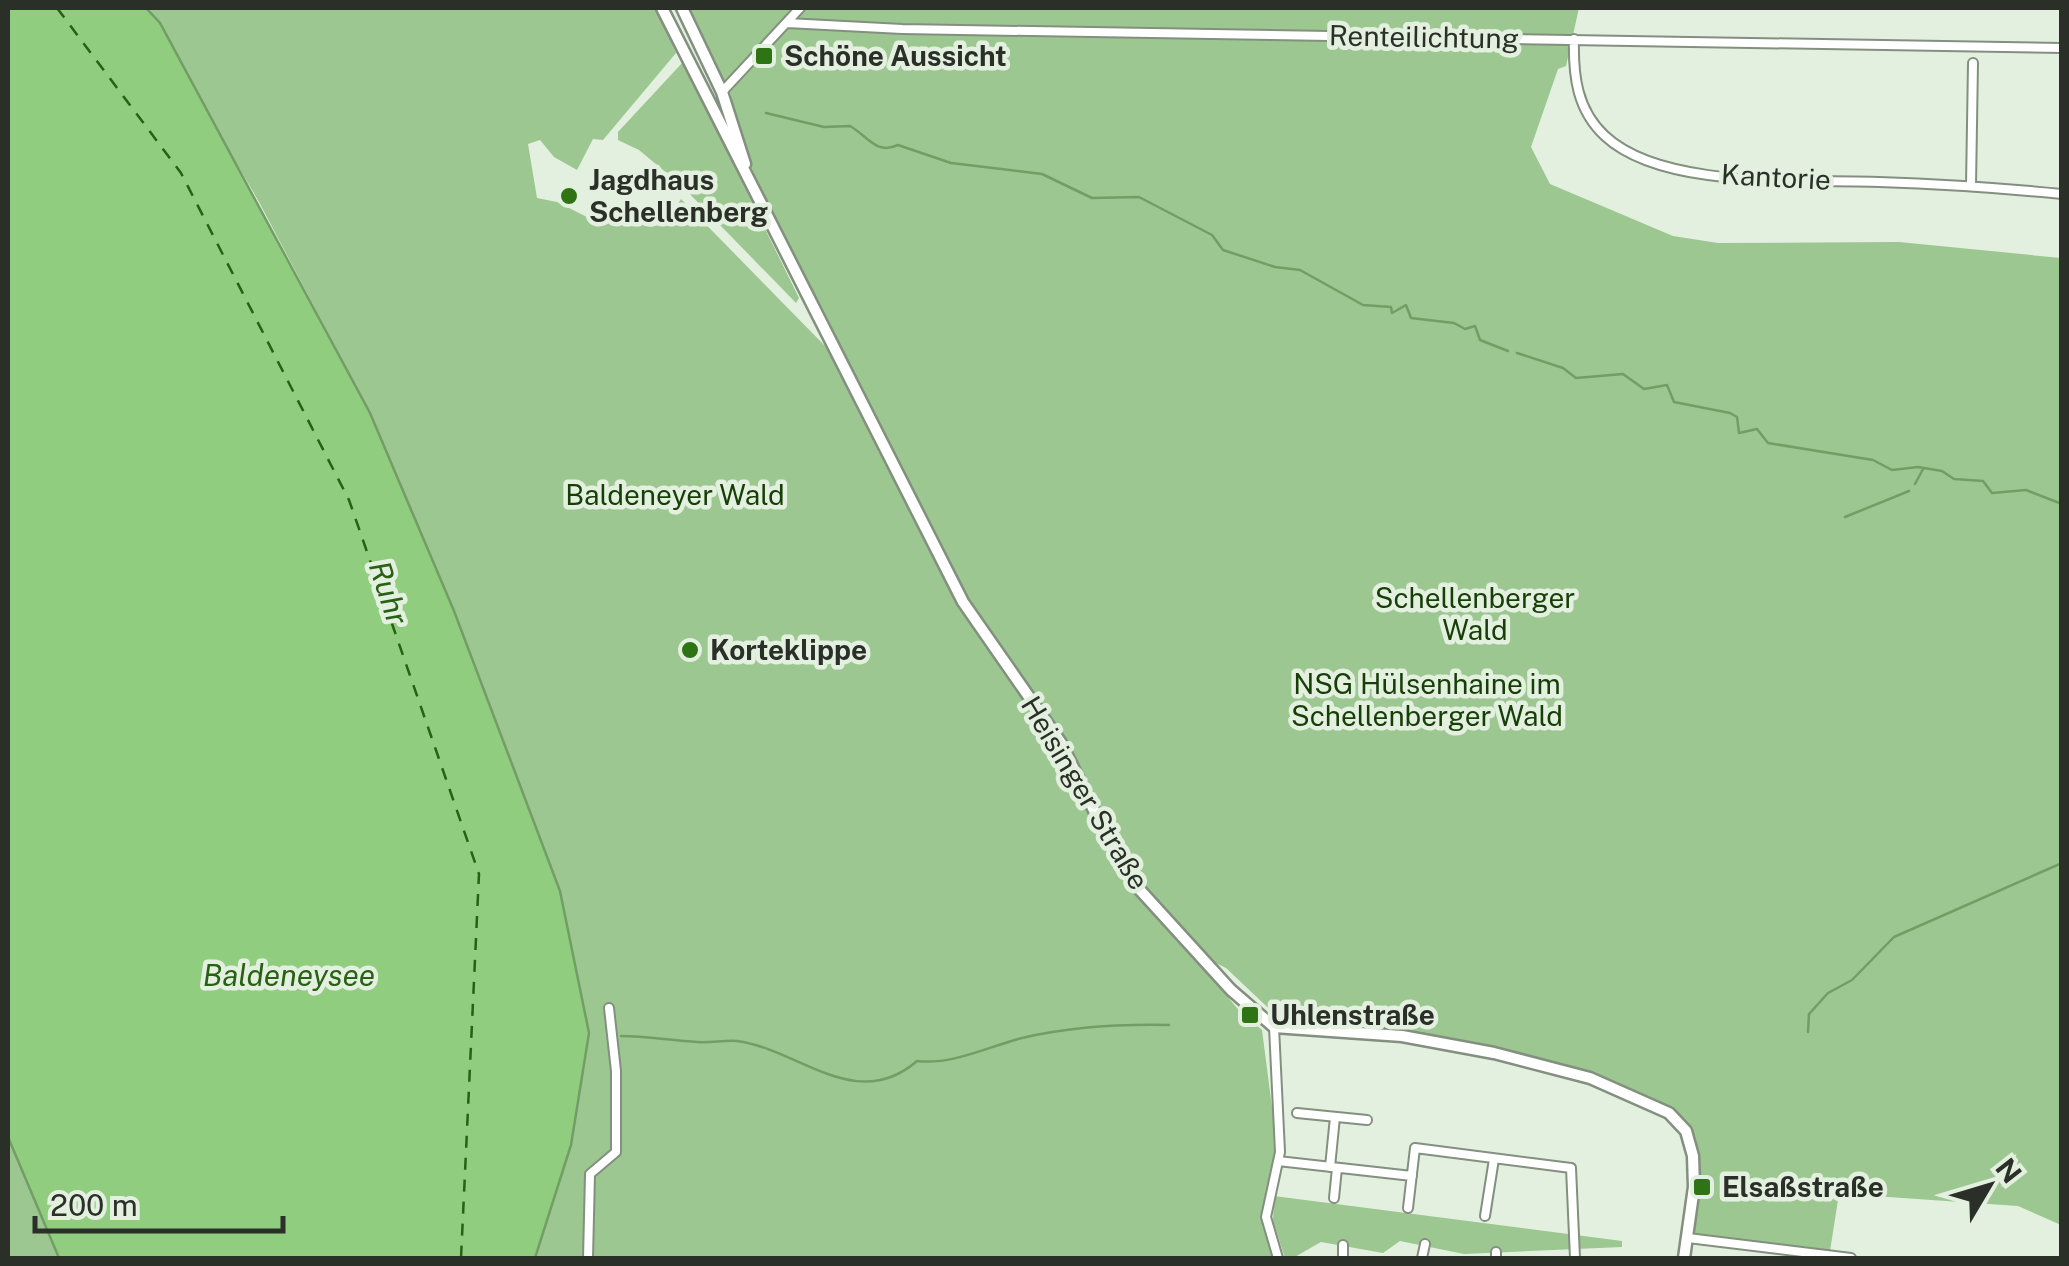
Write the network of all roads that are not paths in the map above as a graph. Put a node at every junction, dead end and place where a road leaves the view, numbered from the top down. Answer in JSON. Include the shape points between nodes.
{"nodes":[{"id":1,"x":662,"y":8,"type":"edge"},
{"id":2,"x":682,"y":8,"type":"edge"},
{"id":3,"x":800,"y":8,"type":"edge"},
{"id":4,"x":786,"y":23,"type":"junction"},
{"id":5,"x":1574,"y":39,"type":"junction"},
{"id":6,"x":2062,"y":48,"type":"edge"},
{"id":7,"x":1973,"y":62,"type":"dead end"},
{"id":8,"x":722,"y":92,"type":"junction"},
{"id":9,"x":708,"y":101,"type":"junction"},
{"id":10,"x":1972,"y":186,"type":"junction"},
{"id":11,"x":754,"y":194,"type":"junction"},
{"id":12,"x":2062,"y":194,"type":"edge"},
{"id":13,"x":608,"y":1008,"type":"dead end"},
{"id":14,"x":1274,"y":1027,"type":"junction"},
{"id":15,"x":1297,"y":1113,"type":"dead end"},
{"id":16,"x":1335,"y":1117,"type":"junction"},
{"id":17,"x":1367,"y":1120,"type":"dead end"},
{"id":18,"x":1494,"y":1158,"type":"junction"},
{"id":19,"x":1278,"y":1162,"type":"junction"},
{"id":20,"x":1333,"y":1168,"type":"junction"},
{"id":21,"x":1412,"y":1176,"type":"junction"},
{"id":22,"x":1334,"y":1198,"type":"dead end"},
{"id":23,"x":1408,"y":1208,"type":"dead end"},
{"id":24,"x":1484,"y":1216,"type":"dead end"},
{"id":25,"x":1688,"y":1238,"type":"junction"},
{"id":26,"x":1425,"y":1244,"type":"dead end"},
{"id":27,"x":1342,"y":1245,"type":"dead end"},
{"id":28,"x":588,"y":1258,"type":"edge"},
{"id":29,"x":1278,"y":1258,"type":"edge"},
{"id":30,"x":1343,"y":1258,"type":"edge"},
{"id":31,"x":1422,"y":1258,"type":"edge"},
{"id":32,"x":1575,"y":1258,"type":"edge"},
{"id":33,"x":1684,"y":1258,"type":"edge"},
{"id":34,"x":1852,"y":1258,"type":"edge"}],
"edges":[{"from":1,"to":9,"type":"main road","name":"Heisinger Straße"},
{"from":2,"to":8,"type":"main road","name":"Heisinger Straße"},
{"from":3,"to":4,"type":"street"},
{"from":4,"to":5,"type":"street","name":"Renteilichtung"},
{"from":4,"to":8,"type":"street"},
{"from":5,"to":6,"type":"street","name":"Renteilichtung"},
{"from":5,"to":10,"type":"street","name":"Kantorie","via":[[1575,82],[1584,108],[1606,137],[1635,156],[1729,175]]},
{"from":7,"to":10,"type":"street"},
{"from":8,"to":9,"type":"main road"},
{"from":8,"to":11,"type":"main road","name":"Heisinger Straße"},
{"from":9,"to":11,"type":"main road","name":"Heisinger Straße"},
{"from":10,"to":12,"type":"street","name":"Kantorie"},
{"from":11,"to":14,"type":"main road","name":"Heisinger Straße","via":[[962,602],[1061,743],[1121,863],[1231,990]]},
{"from":13,"to":28,"type":"street","via":[[616,1146],[615,1156],[590,1174]]},
{"from":14,"to":19,"type":"street"},
{"from":14,"to":25,"type":"main road","via":[[1402,1036],[1510,1056],[1590,1078],[1669,1114],[1692,1147]]},
{"from":15,"to":16,"type":"street"},
{"from":16,"to":17,"type":"street"},
{"from":16,"to":20,"type":"street"},
{"from":18,"to":21,"type":"street","via":[[1415,1148]]},
{"from":18,"to":24,"type":"street"},
{"from":18,"to":32,"type":"street","via":[[1572,1168]]},
{"from":19,"to":20,"type":"street"},
{"from":19,"to":29,"type":"street","via":[[1266,1217]]},
{"from":20,"to":21,"type":"street"},
{"from":20,"to":22,"type":"street"},
{"from":21,"to":23,"type":"street"},
{"from":25,"to":33,"type":"main road"},
{"from":25,"to":34,"type":"street"},
{"from":26,"to":31,"type":"street"},
{"from":27,"to":30,"type":"street"}]}
